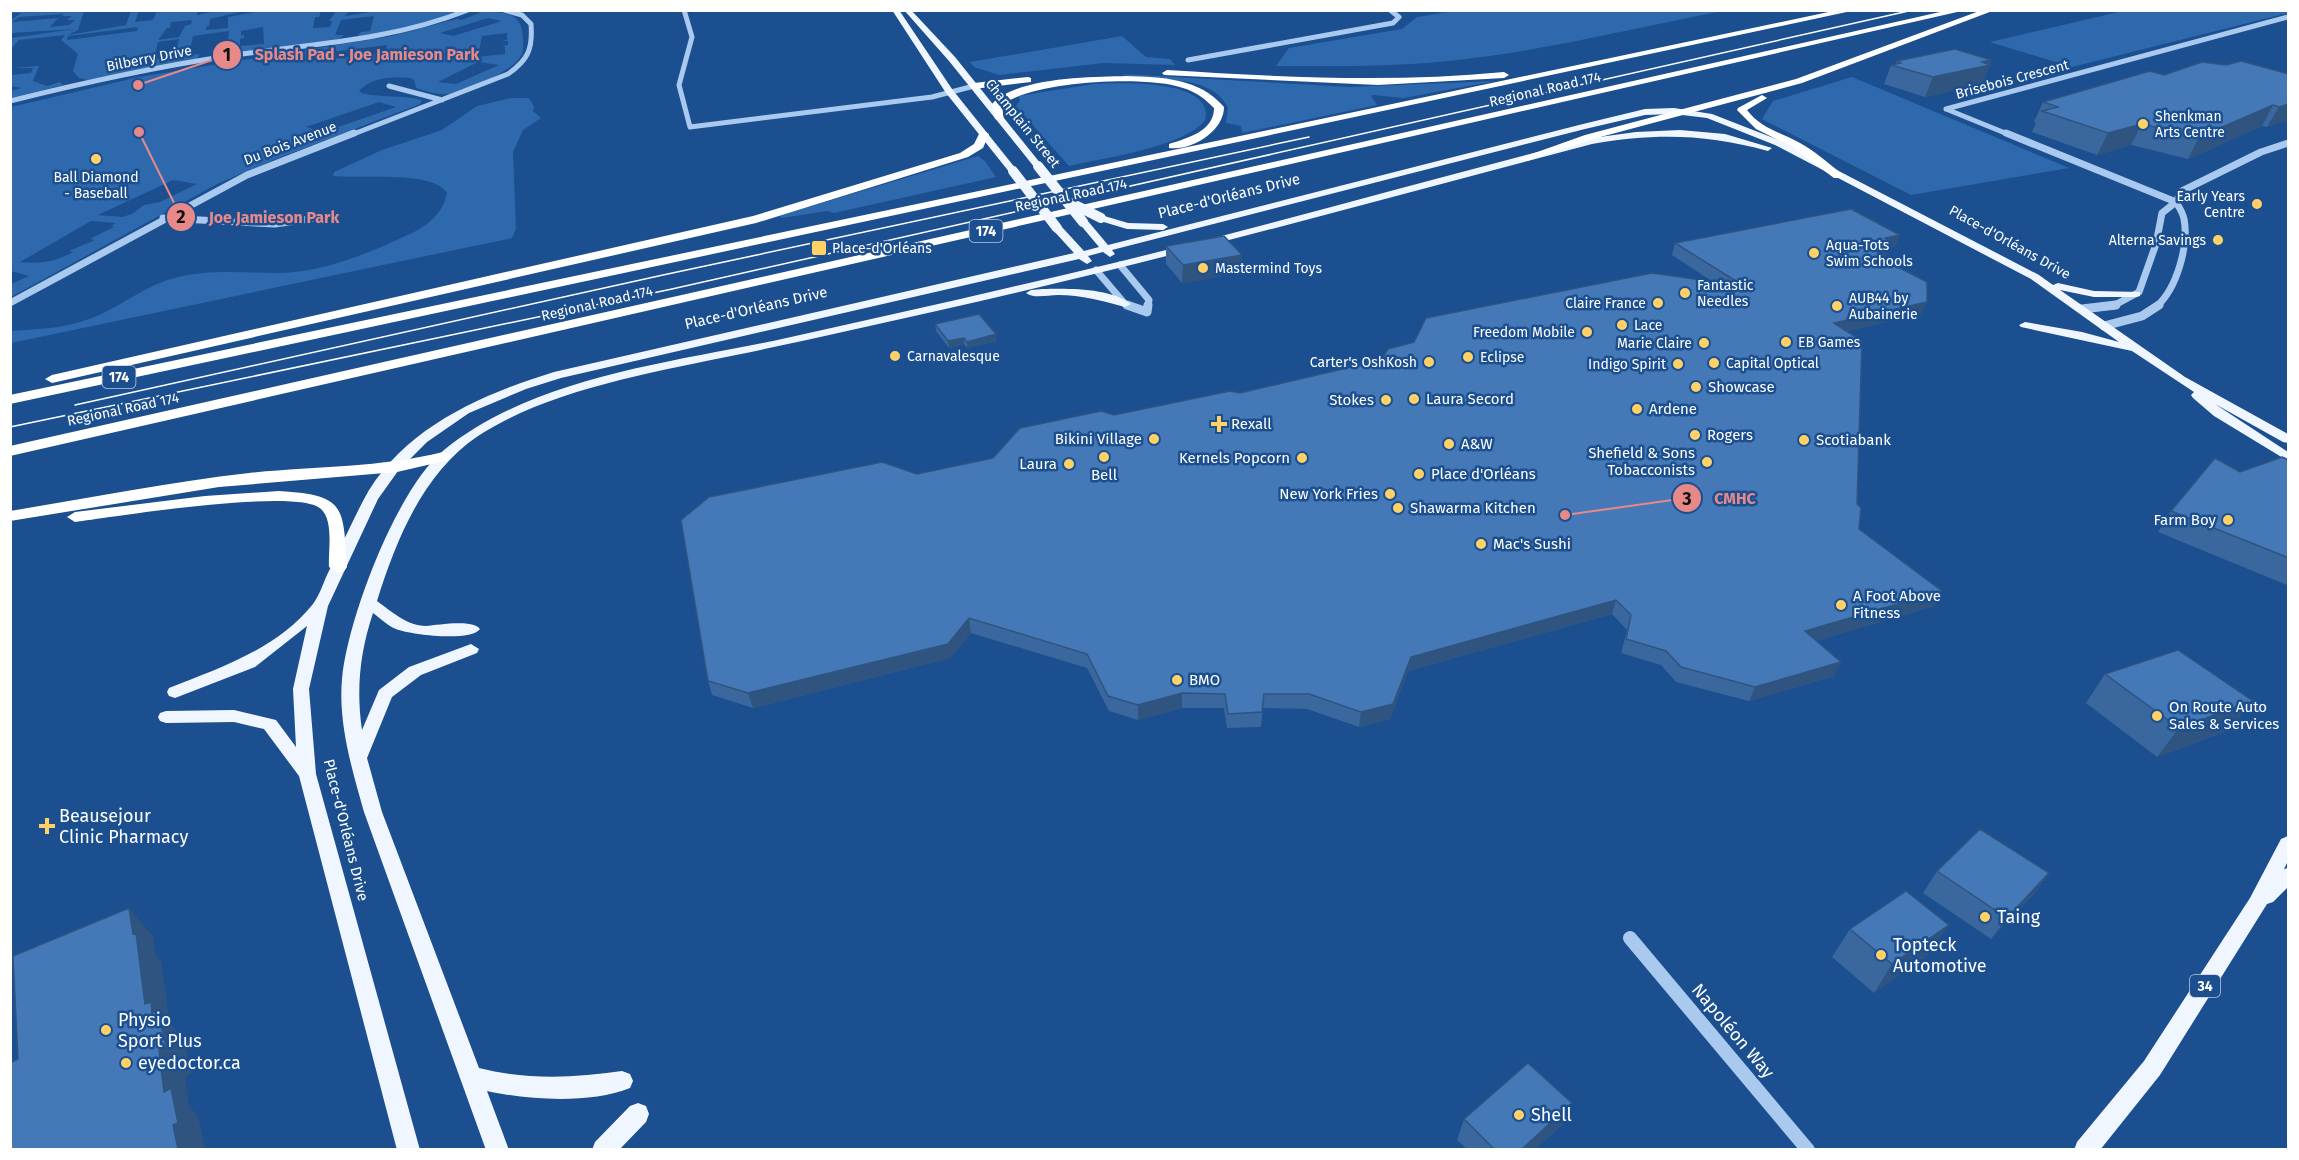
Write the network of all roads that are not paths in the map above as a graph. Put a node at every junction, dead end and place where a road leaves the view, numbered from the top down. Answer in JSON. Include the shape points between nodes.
{"nodes":[{"id":1,"x":468,"y":10,"type":"edge"},
{"id":2,"x":504,"y":10,"type":"edge"},
{"id":3,"x":684,"y":10,"type":"edge"},
{"id":4,"x":895,"y":10,"type":"edge"},
{"id":5,"x":908,"y":10,"type":"edge"},
{"id":6,"x":1390,"y":10,"type":"edge"},
{"id":7,"x":1852,"y":10,"type":"edge"},
{"id":8,"x":1962,"y":10,"type":"edge"},
{"id":9,"x":1991,"y":10,"type":"edge"},
{"id":10,"x":2289,"y":17,"type":"edge"},
{"id":11,"x":1790,"y":24,"type":"junction"},
{"id":12,"x":1239,"y":51,"type":"junction"},
{"id":13,"x":1251,"y":57,"type":"dead end"},
{"id":14,"x":1188,"y":60,"type":"dead end"},
{"id":15,"x":1799,"y":81,"type":"junction"},
{"id":16,"x":389,"y":86,"type":"dead end"},
{"id":17,"x":974,"y":86,"type":"junction"},
{"id":18,"x":950,"y":91,"type":"junction"},
{"id":19,"x":442,"y":100,"type":"junction"},
{"id":20,"x":10,"y":101,"type":"edge"},
{"id":21,"x":1688,"y":112,"type":"junction"},
{"id":22,"x":1000,"y":119,"type":"junction"},
{"id":23,"x":984,"y":134,"type":"junction"},
{"id":24,"x":2289,"y":142,"type":"edge"},
{"id":25,"x":1523,"y":159,"type":"junction"},
{"id":26,"x":1838,"y":176,"type":"junction"},
{"id":27,"x":1313,"y":196,"type":"junction"},
{"id":28,"x":1066,"y":201,"type":"junction"},
{"id":29,"x":2176,"y":202,"type":"junction"},
{"id":30,"x":163,"y":218,"type":"junction"},
{"id":31,"x":316,"y":218,"type":"dead end"},
{"id":32,"x":1105,"y":249,"type":"junction"},
{"id":33,"x":1081,"y":255,"type":"junction"},
{"id":34,"x":1120,"y":265,"type":"junction"},
{"id":35,"x":1096,"y":270,"type":"junction"},
{"id":36,"x":2035,"y":277,"type":"junction"},
{"id":37,"x":2136,"y":294,"type":"junction"},
{"id":38,"x":10,"y":303,"type":"edge"},
{"id":39,"x":1125,"y":304,"type":"junction"},
{"id":40,"x":2082,"y":309,"type":"junction"},
{"id":41,"x":912,"y":313,"type":"junction"},
{"id":42,"x":2025,"y":326,"type":"dead end"},
{"id":43,"x":2104,"y":326,"type":"junction"},
{"id":44,"x":2139,"y":352,"type":"junction"},
{"id":45,"x":228,"y":353,"type":"junction"},
{"id":46,"x":2181,"y":381,"type":"junction"},
{"id":47,"x":10,"y":388,"type":"edge"},
{"id":48,"x":10,"y":400,"type":"edge"},
{"id":49,"x":2289,"y":439,"type":"edge"},
{"id":50,"x":10,"y":451,"type":"edge"},
{"id":51,"x":443,"y":457,"type":"junction"},
{"id":52,"x":2289,"y":458,"type":"edge"},
{"id":53,"x":393,"y":468,"type":"junction"},
{"id":54,"x":10,"y":516,"type":"edge"},
{"id":55,"x":10,"y":524,"type":"edge"},
{"id":56,"x":338,"y":567,"type":"junction"},
{"id":57,"x":369,"y":602,"type":"junction"},
{"id":58,"x":320,"y":606,"type":"junction"},
{"id":59,"x":472,"y":628,"type":"dead end"},
{"id":60,"x":471,"y":649,"type":"dead end"},
{"id":61,"x":175,"y":692,"type":"dead end"},
{"id":62,"x":166,"y":717,"type":"dead end"},
{"id":63,"x":358,"y":759,"type":"junction"},
{"id":64,"x":307,"y":774,"type":"junction"},
{"id":65,"x":2289,"y":844,"type":"edge"},
{"id":66,"x":2289,"y":876,"type":"edge"},
{"id":67,"x":2257,"y":904,"type":"junction"},
{"id":68,"x":1630,"y":938,"type":"dead end"},
{"id":69,"x":470,"y":1076,"type":"junction"},
{"id":70,"x":622,"y":1081,"type":"dead end"},
{"id":71,"x":638,"y":1114,"type":"dead end"},
{"id":72,"x":409,"y":1149,"type":"edge"},
{"id":73,"x":498,"y":1149,"type":"edge"},
{"id":74,"x":603,"y":1149,"type":"edge"},
{"id":75,"x":1808,"y":1149,"type":"edge"},
{"id":76,"x":2085,"y":1149,"type":"edge"}],
"edges":[{"from":1,"to":20,"type":"street","name":"Bilberry Drive","via":[[394,33],[157,68]]},
{"from":2,"to":19,"type":"street","name":"Du Bois Avenue","via":[[530,21],[529,57],[508,74]]},
{"from":3,"to":18,"type":"street","via":[[692,37],[679,85],[690,127],[932,97]]},
{"from":4,"to":18,"type":"main road"},
{"from":5,"to":17,"type":"main road","name":"Champlain Street"},
{"from":6,"to":12,"type":"street","via":[[1398,17],[1393,23]]},
{"from":7,"to":11,"type":"highway","name":"Regional Road 174","number":"174"},
{"from":8,"to":50,"type":"highway","name":"Regional Road 174","number":"174"},
{"from":9,"to":15,"type":"highway"},
{"from":10,"to":29,"type":"street","name":"Brisebois Crescent","via":[[1946,109]]},
{"from":11,"to":17,"type":"highway","via":[[1513,74],[1449,81],[1320,83],[1125,71]]},
{"from":11,"to":45,"type":"highway","name":"Regional Road 174","number":"174"},
{"from":12,"to":13,"type":"street"},
{"from":12,"to":14,"type":"street"},
{"from":15,"to":21,"type":"highway"},
{"from":15,"to":26,"type":"highway","via":[[1742,110],[1754,123],[1797,146]]},
{"from":16,"to":19,"type":"street"},
{"from":17,"to":18,"type":"street"},
{"from":17,"to":22,"type":"main road","name":"Champlain Street"},
{"from":18,"to":23,"type":"main road"},
{"from":19,"to":30,"type":"street","name":"Du Bois Avenue","via":[[254,171]]},
{"from":21,"to":25,"type":"highway","via":[[1589,137]]},
{"from":21,"to":26,"type":"main road","name":"Place-d'Orléans Drive","via":[[1709,116],[1778,143]]},
{"from":21,"to":27,"type":"main road","name":"Place-d'Orléans Drive","via":[[1645,112]]},
{"from":22,"to":28,"type":"main road","name":"Champlain Street","bridge":true},
{"from":22,"to":45,"type":"highway","via":[[997,104],[1019,91],[1120,79],[1155,80],[1189,87],[1216,102],[1220,113],[1214,125],[1196,138],[1121,161]]},
{"from":23,"to":33,"type":"main road","bridge":true},
{"from":23,"to":47,"type":"highway","via":[[979,147],[964,155],[770,215]]},
{"from":24,"to":29,"type":"street","via":[[2182,191]]},
{"from":25,"to":26,"type":"main road","name":"Place-d'Orléans Drive","via":[[1616,136],[1689,133],[1760,146]]},
{"from":25,"to":34,"type":"main road","name":"Place-d'Orléans Drive"},
{"from":26,"to":36,"type":"main road","name":"Place-d'Orléans Drive"},
{"from":27,"to":28,"type":"main road","bridge":true,"via":[[1160,227],[1127,226]]},
{"from":27,"to":32,"type":"main road","name":"Place-d'Orléans Drive"},
{"from":28,"to":32,"type":"main road","name":"Champlain Street","bridge":true},
{"from":29,"to":37,"type":"street","via":[[2162,213],[2153,252]]},
{"from":29,"to":43,"type":"street","via":[[2184,217],[2183,250],[2174,279],[2159,305],[2131,321]]},
{"from":30,"to":31,"type":"street","via":[[275,224]]},
{"from":30,"to":38,"type":"street","name":"Du Bois Avenue"},
{"from":32,"to":33,"type":"main road","name":"Place-d'Orléans Drive"},
{"from":32,"to":34,"type":"main road","name":"Champlain Street"},
{"from":33,"to":35,"type":"main road"},
{"from":33,"to":53,"type":"main road","name":"Place-d'Orléans Drive","via":[[522,386],[441,424]]},
{"from":34,"to":35,"type":"main road","name":"Place-d'Orléans Drive"},
{"from":34,"to":39,"type":"street","name":"Champlain Street","via":[[1149,300],[1147,312]]},
{"from":35,"to":39,"type":"street"},
{"from":35,"to":41,"type":"main road","name":"Place-d'Orléans Drive"},
{"from":36,"to":37,"type":"main road","via":[[2085,293]]},
{"from":36,"to":40,"type":"main road","name":"Place-d'Orléans Drive"},
{"from":37,"to":40,"type":"street","via":[[2112,307]]},
{"from":39,"to":41,"type":"main road","via":[[1093,294],[1059,292],[1015,295]]},
{"from":40,"to":43,"type":"main road","name":"Place-d'Orléans Drive"},
{"from":41,"to":51,"type":"main road","name":"Place-d'Orléans Drive","via":[[625,377],[557,396],[490,424]]},
{"from":42,"to":44,"type":"main road","via":[[2082,335]]},
{"from":43,"to":44,"type":"main road","name":"Place-d'Orléans Drive"},
{"from":44,"to":46,"type":"main road","name":"Place-d'Orléans Drive"},
{"from":45,"to":48,"type":"highway","name":"Regional Road 174","number":"174"},
{"from":46,"to":49,"type":"main road","name":"Place-d'Orléans Drive"},
{"from":46,"to":52,"type":"main road","name":"Place-d'Orléans Drive","via":[[2218,413]]},
{"from":51,"to":53,"type":"highway"},
{"from":51,"to":57,"type":"main road","name":"Place-d'Orléans Drive","via":[[414,499]]},
{"from":53,"to":54,"type":"highway","via":[[248,478]]},
{"from":53,"to":56,"type":"main road","name":"Place-d'Orléans Drive","via":[[371,499]]},
{"from":55,"to":56,"type":"highway","via":[[293,495],[325,503],[336,518]]},
{"from":56,"to":58,"type":"main road","name":"Place-d'Orléans Drive"},
{"from":57,"to":59,"type":"main road","via":[[400,625],[422,631]]},
{"from":57,"to":63,"type":"main road","name":"Place-d'Orléans Drive","via":[[350,679]]},
{"from":58,"to":61,"type":"main road","via":[[249,663]]},
{"from":58,"to":64,"type":"main road","name":"Place-d'Orléans Drive","via":[[301,689]]},
{"from":60,"to":63,"type":"main road","via":[[415,671],[385,694]]},
{"from":62,"to":64,"type":"main road","via":[[234,716],[270,724]]},
{"from":63,"to":69,"type":"main road","name":"Place-d'Orléans Drive","via":[[373,812]]},
{"from":64,"to":72,"type":"main road","name":"Place-d'Orléans Drive"},
{"from":65,"to":67,"type":"main road","number":"34"},
{"from":66,"to":67,"type":"main road","number":"34"},
{"from":67,"to":76,"type":"main road","number":"34","via":[[2152,1068]]},
{"from":68,"to":75,"type":"street","name":"Napoléon Way"},
{"from":69,"to":70,"type":"main road","via":[[528,1088],[591,1087]]},
{"from":69,"to":73,"type":"main road","name":"Place-d'Orléans Drive"},
{"from":71,"to":74,"type":"main road"}]}
